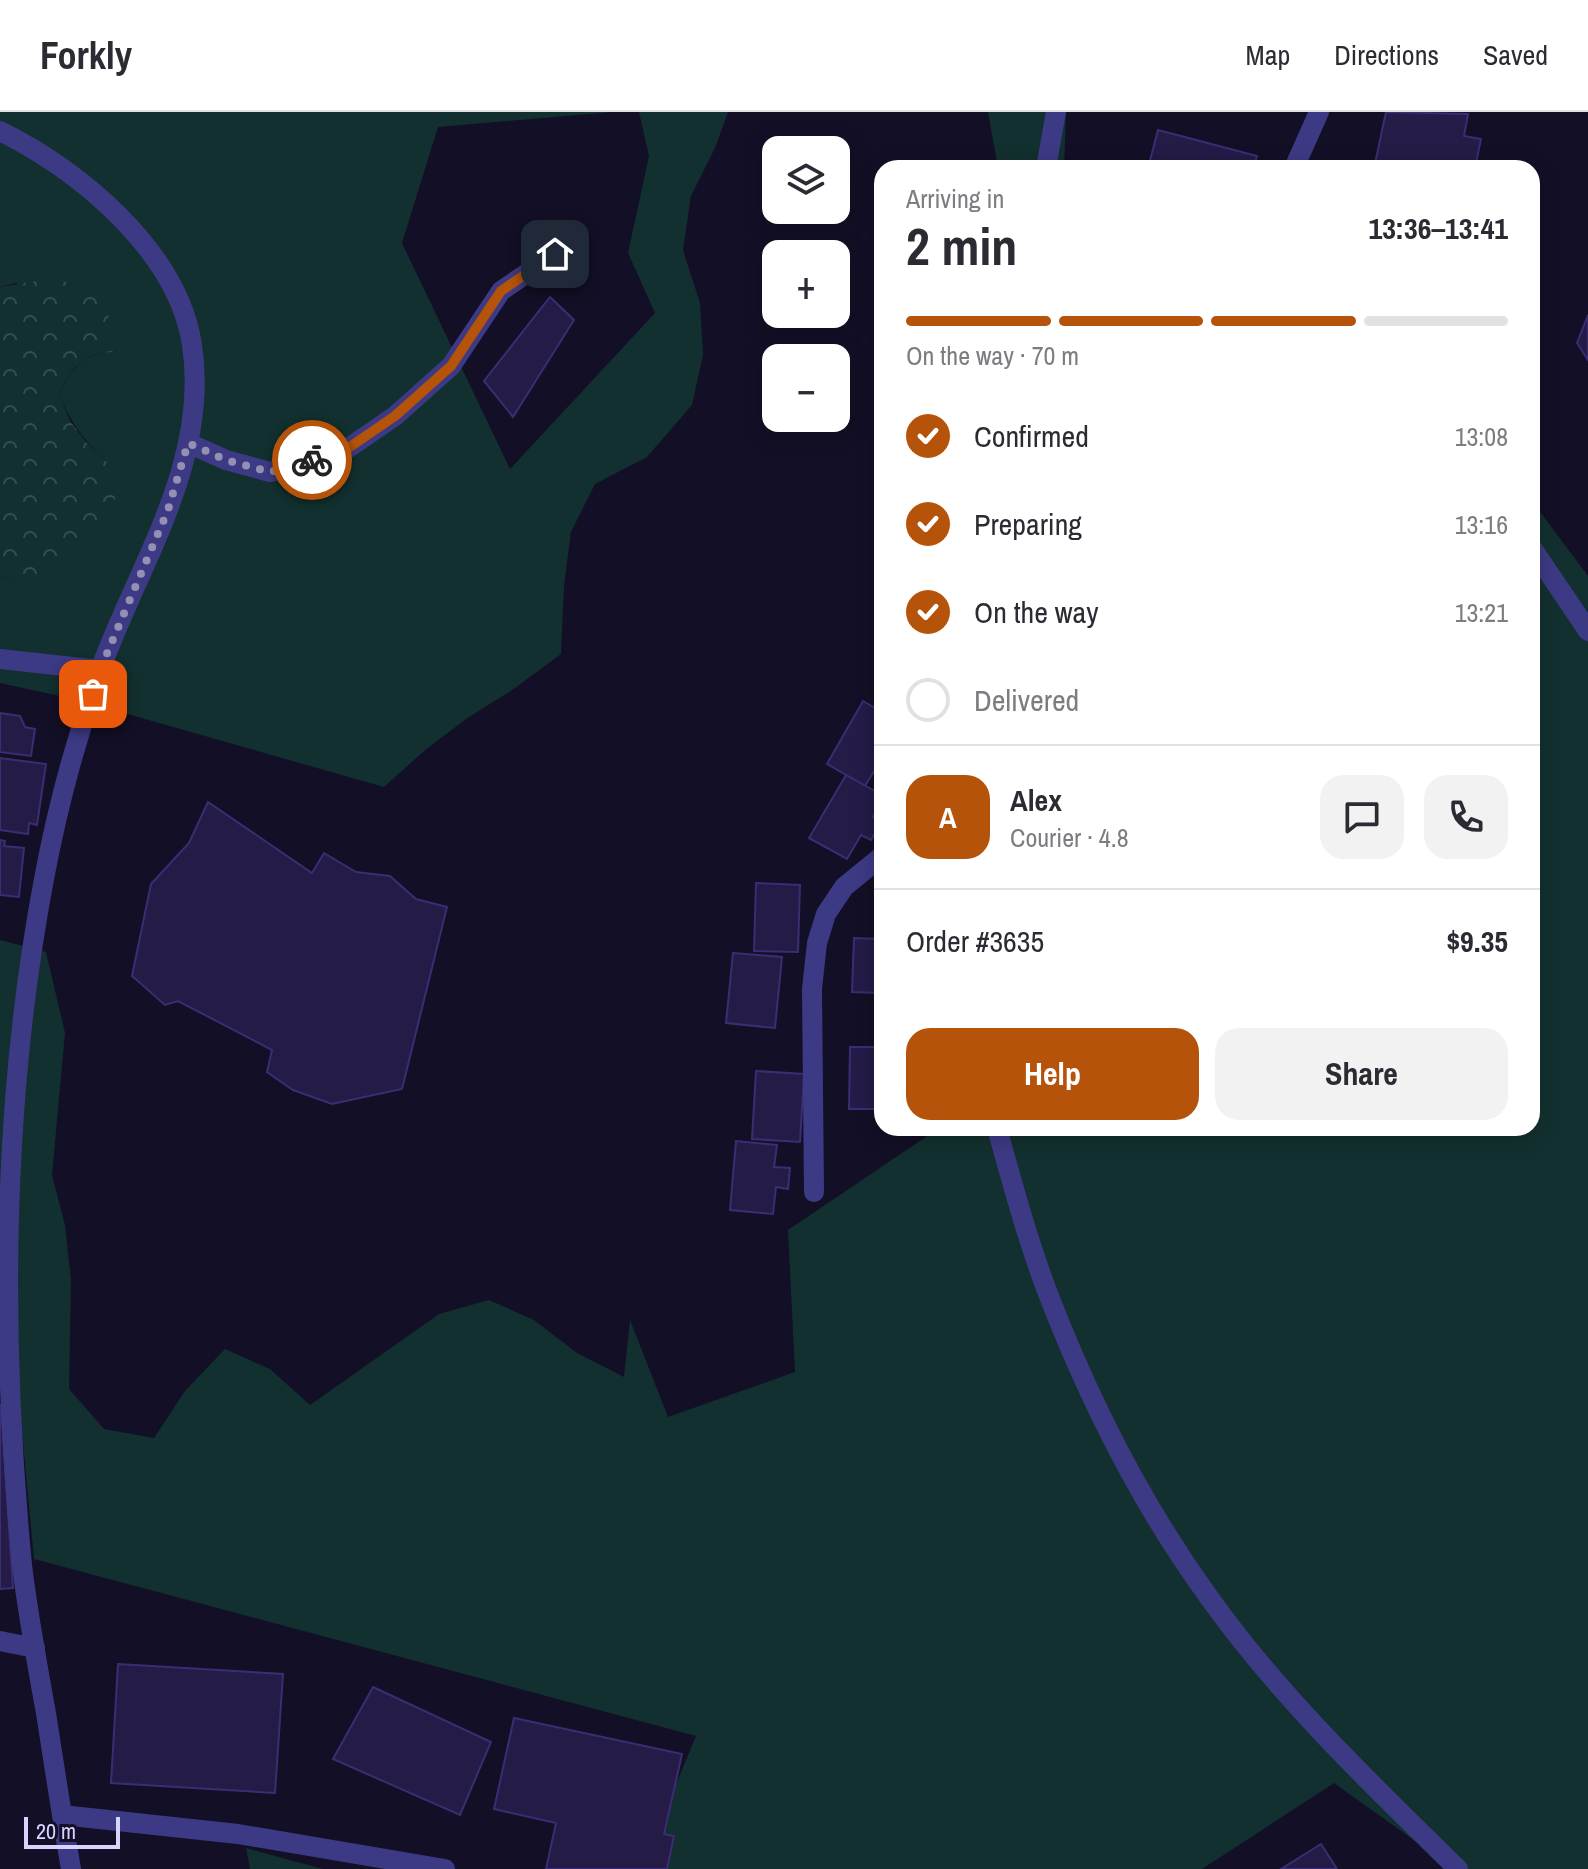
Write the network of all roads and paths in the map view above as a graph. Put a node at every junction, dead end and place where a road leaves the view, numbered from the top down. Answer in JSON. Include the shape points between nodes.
{"nodes":[{"id":1,"x":1056,"y":112,"type":"edge"},
{"id":2,"x":1319,"y":112,"type":"edge"},
{"id":3,"x":0,"y":131,"type":"edge"},
{"id":4,"x":1047,"y":160,"type":"edge"},
{"id":5,"x":1298,"y":160,"type":"edge"},
{"id":6,"x":555,"y":254,"type":"dead end"},
{"id":7,"x":188,"y":443,"type":"junction"},
{"id":8,"x":1540,"y":560,"type":"edge"},
{"id":9,"x":1588,"y":631,"type":"edge"},
{"id":10,"x":0,"y":659,"type":"edge"},
{"id":11,"x":100,"y":670,"type":"junction"},
{"id":12,"x":874,"y":861,"type":"edge"},
{"id":13,"x":6,"y":1119,"type":"edge"},
{"id":14,"x":999,"y":1136,"type":"edge"},
{"id":15,"x":814,"y":1192,"type":"dead end"},
{"id":16,"x":0,"y":1641,"type":"edge"},
{"id":17,"x":35,"y":1648,"type":"junction"},
{"id":18,"x":62,"y":1815,"type":"junction"},
{"id":19,"x":71,"y":1869,"type":"edge"},
{"id":20,"x":445,"y":1869,"type":"edge"},
{"id":21,"x":1458,"y":1869,"type":"edge"}],
"edges":[{"from":1,"to":4,"type":"street"},
{"from":2,"to":5,"type":"street"},
{"from":3,"to":7,"type":"street","via":[[62,168],[106,205],[163,270],[192,343],[194,399]]},
{"from":6,"to":7,"type":"street","via":[[501,291],[451,366],[395,416],[341,453],[270,472]]},
{"from":7,"to":11,"type":"street","via":[[168,510]]},
{"from":8,"to":9,"type":"street"},
{"from":10,"to":11,"type":"street"},
{"from":11,"to":13,"type":"street","via":[[44,878]]},
{"from":12,"to":15,"type":"street","via":[[844,887],[826,914],[817,943],[812,989]]},
{"from":13,"to":17,"type":"street","via":[[8,1375],[23,1570]]},
{"from":14,"to":21,"type":"street","via":[[1046,1289],[1136,1485],[1171,1543],[1237,1635],[1298,1705]]},
{"from":16,"to":17,"type":"street"},
{"from":17,"to":18,"type":"street"},
{"from":18,"to":19,"type":"street"},
{"from":18,"to":20,"type":"street","via":[[238,1834]]}]}
